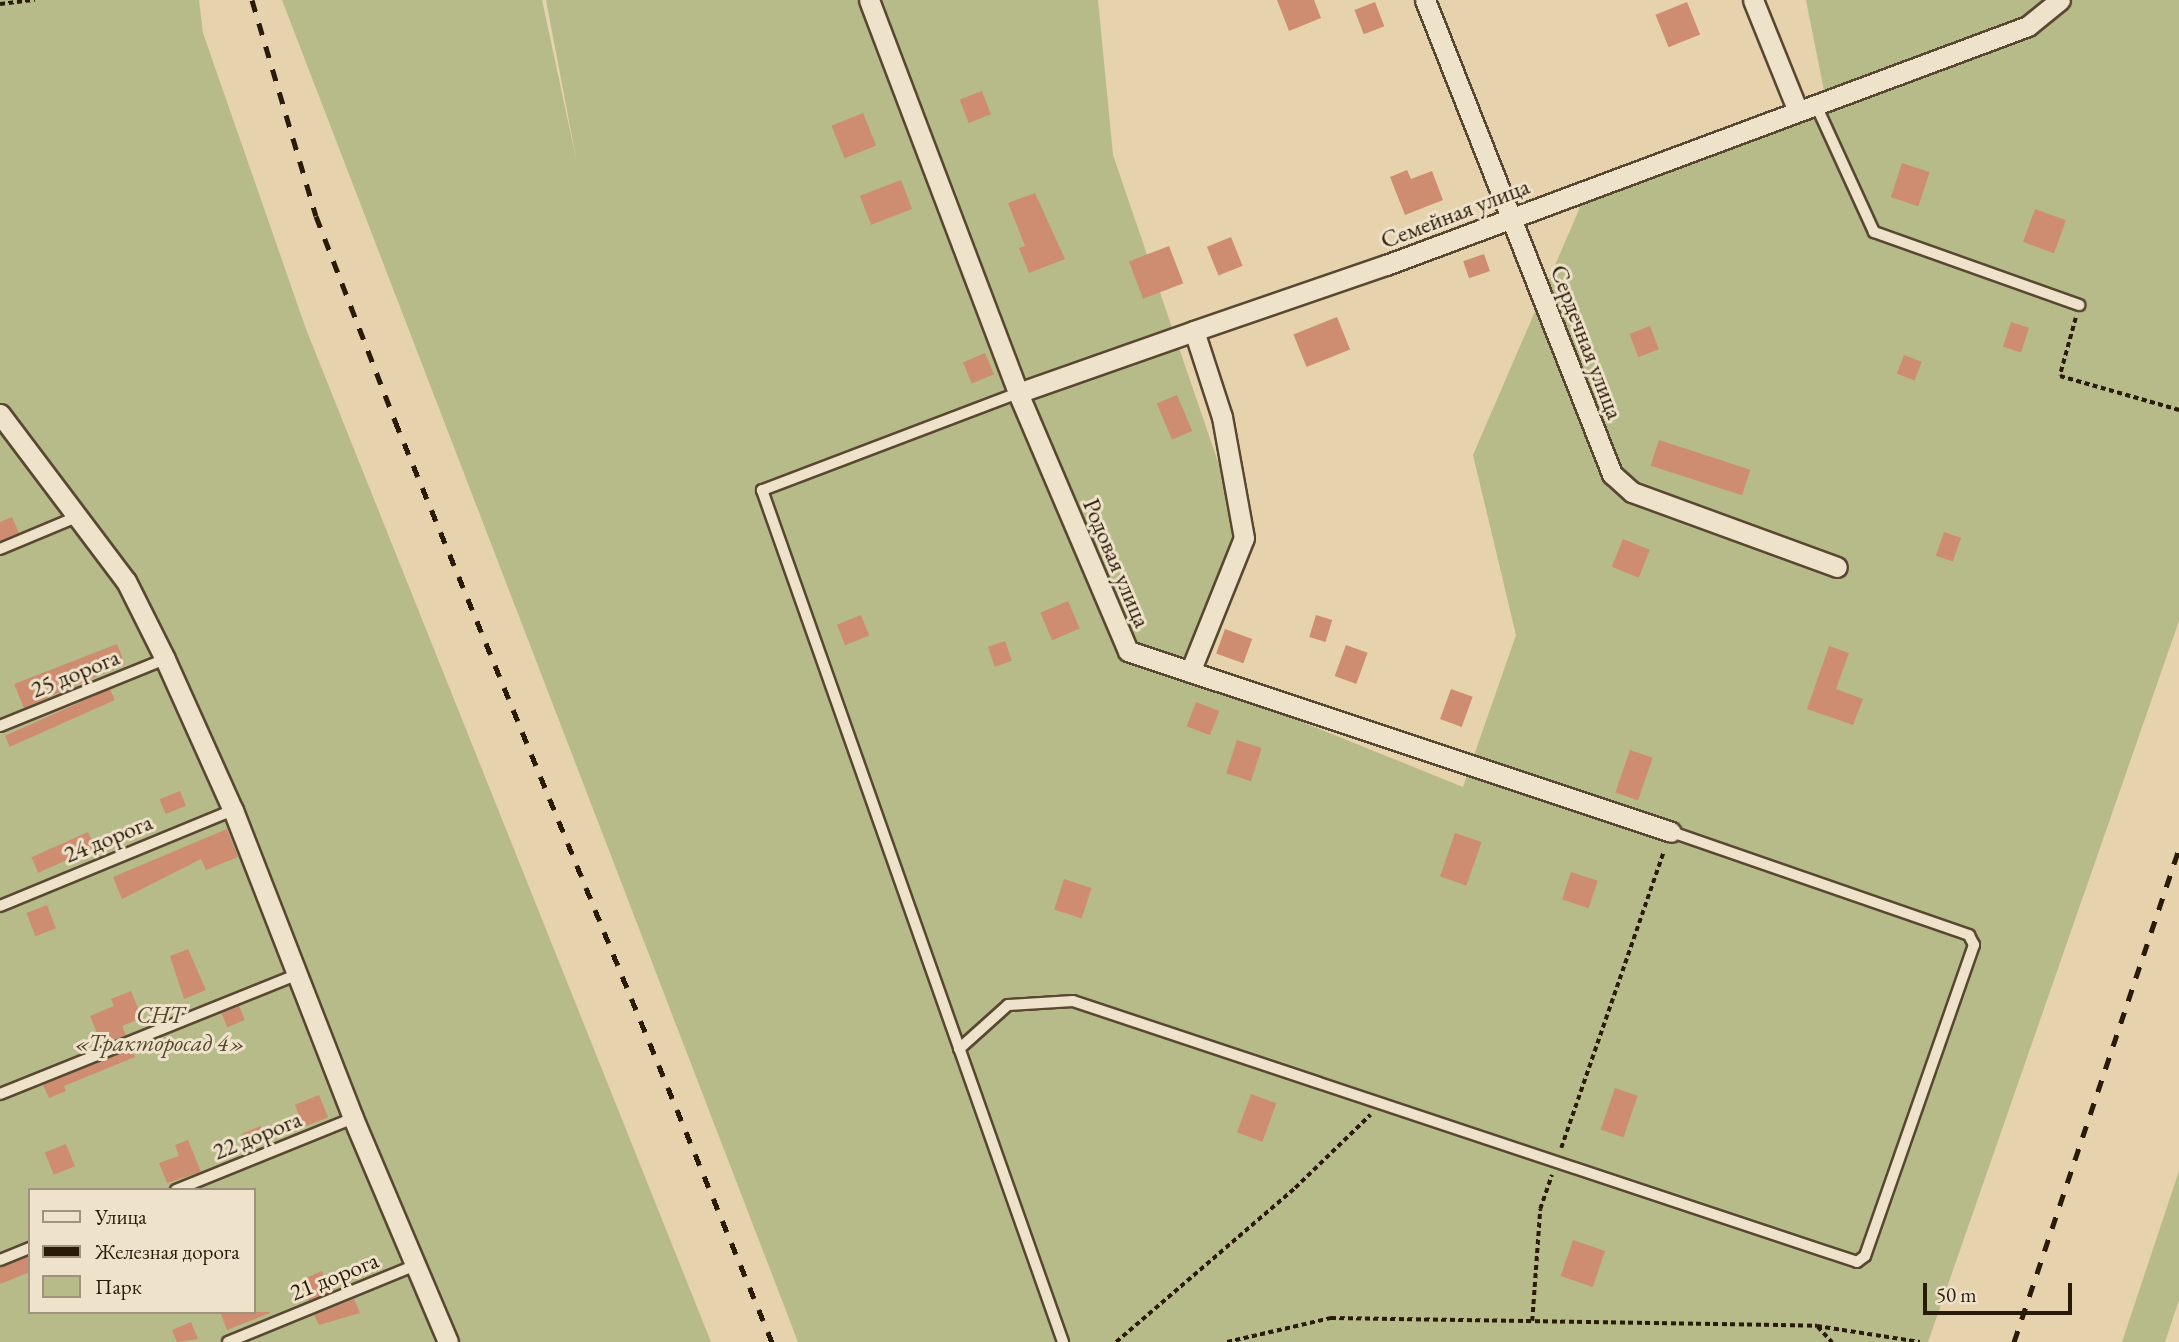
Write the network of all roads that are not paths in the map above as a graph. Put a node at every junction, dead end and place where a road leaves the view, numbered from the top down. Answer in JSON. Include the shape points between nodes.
{"nodes":[{"id":1,"x":869,"y":0,"type":"edge"},
{"id":2,"x":1426,"y":0,"type":"edge"},
{"id":3,"x":1753,"y":0,"type":"edge"},
{"id":4,"x":2060,"y":0,"type":"edge"},
{"id":5,"x":1806,"y":105,"type":"junction"},
{"id":6,"x":1511,"y":217,"type":"junction"},
{"id":7,"x":2079,"y":305,"type":"road end"},
{"id":8,"x":1194,"y":331,"type":"junction"},
{"id":9,"x":1018,"y":393,"type":"junction"},
{"id":10,"x":0,"y":414,"type":"edge"},
{"id":11,"x":74,"y":518,"type":"junction"},
{"id":12,"x":0,"y":549,"type":"edge"},
{"id":13,"x":1837,"y":567,"type":"dead end"},
{"id":14,"x":165,"y":659,"type":"junction"},
{"id":15,"x":1190,"y":672,"type":"junction"},
{"id":16,"x":0,"y":726,"type":"edge"},
{"id":17,"x":233,"y":810,"type":"junction"},
{"id":18,"x":1671,"y":832,"type":"joint"},
{"id":19,"x":0,"y":906,"type":"edge"},
{"id":20,"x":298,"y":974,"type":"junction"},
{"id":21,"x":959,"y":1049,"type":"junction"},
{"id":22,"x":0,"y":1094,"type":"edge"},
{"id":23,"x":353,"y":1118,"type":"junction"},
{"id":24,"x":181,"y":1188,"type":"edge"},
{"id":25,"x":28,"y":1249,"type":"edge"},
{"id":26,"x":0,"y":1260,"type":"edge"},
{"id":27,"x":416,"y":1265,"type":"junction"},
{"id":28,"x":228,"y":1342,"type":"edge"},
{"id":29,"x":448,"y":1342,"type":"edge"},
{"id":30,"x":1062,"y":1342,"type":"edge"}],
"edges":[{"from":1,"to":9,"type":"street","name":"Родовая улица"},
{"from":2,"to":6,"type":"street","name":"Сердечная улица"},
{"from":3,"to":5,"type":"street"},
{"from":4,"to":5,"type":"street","name":"Семейная улица","via":[[2028,26]]},
{"from":5,"to":6,"type":"street","name":"Семейная улица"},
{"from":5,"to":7,"type":"lane","via":[[1874,232]]},
{"from":6,"to":8,"type":"street","name":"Семейная улица"},
{"from":6,"to":13,"type":"street","name":"Сердечная улица","via":[[1612,474],[1632,492]]},
{"from":8,"to":9,"type":"street","name":"Семейная улица"},
{"from":8,"to":15,"type":"street","via":[[1222,417],[1244,538]]},
{"from":9,"to":15,"type":"street","name":"Родовая улица","via":[[1128,651]]},
{"from":9,"to":21,"type":"lane","via":[[762,490]]},
{"from":10,"to":11,"type":"street"},
{"from":11,"to":12,"type":"lane"},
{"from":11,"to":14,"type":"street","via":[[125,581]]},
{"from":14,"to":16,"type":"lane","name":"25 дорога"},
{"from":14,"to":17,"type":"street"},
{"from":15,"to":18,"type":"street","name":"Родовая улица"},
{"from":17,"to":19,"type":"lane","name":"24 дорога"},
{"from":17,"to":20,"type":"street"},
{"from":18,"to":21,"type":"lane","via":[[1969,935],[1974,945],[1865,1256],[1857,1262],[1073,1001],[1008,1005]]},
{"from":20,"to":22,"type":"lane"},
{"from":20,"to":23,"type":"street"},
{"from":21,"to":30,"type":"lane"},
{"from":23,"to":24,"type":"lane","name":"22 дорога"},
{"from":23,"to":27,"type":"street"},
{"from":25,"to":26,"type":"lane"},
{"from":27,"to":28,"type":"lane","name":"21 дорога"},
{"from":27,"to":29,"type":"street"}]}
